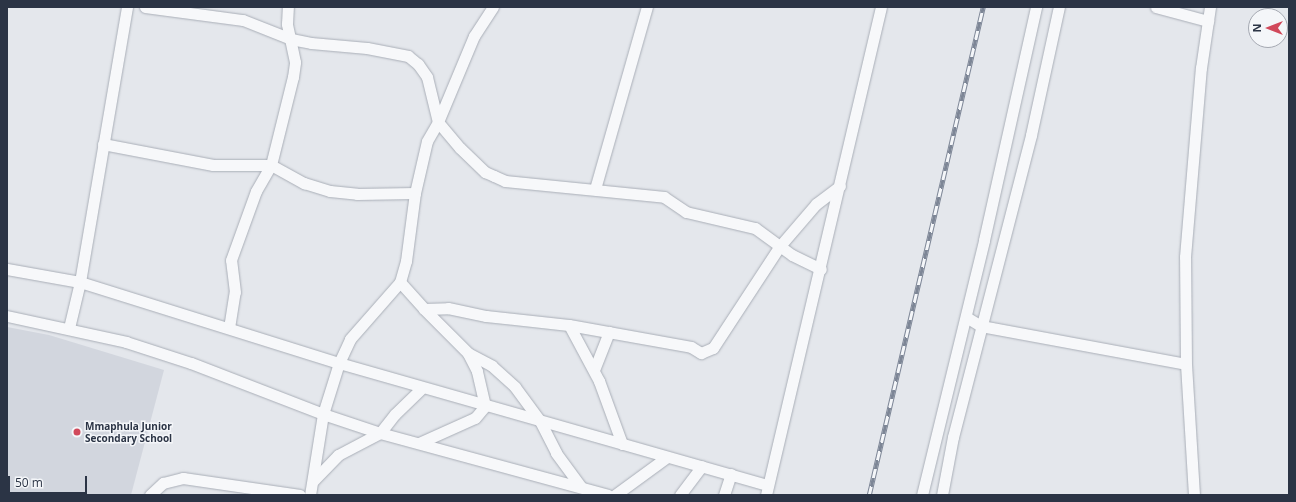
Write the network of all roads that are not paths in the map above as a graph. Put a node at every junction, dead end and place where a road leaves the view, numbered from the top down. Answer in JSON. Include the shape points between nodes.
{"nodes":[{"id":1,"x":127,"y":7,"type":"edge"},
{"id":2,"x":145,"y":7,"type":"edge"},
{"id":3,"x":288,"y":7,"type":"edge"},
{"id":4,"x":493,"y":7,"type":"edge"},
{"id":5,"x":647,"y":7,"type":"edge"},
{"id":6,"x":881,"y":7,"type":"edge"},
{"id":7,"x":1036,"y":7,"type":"edge"},
{"id":8,"x":1059,"y":7,"type":"edge"},
{"id":9,"x":1156,"y":7,"type":"edge"},
{"id":10,"x":1210,"y":7,"type":"edge"},
{"id":11,"x":1208,"y":21,"type":"junction"},
{"id":12,"x":291,"y":39,"type":"junction"},
{"id":13,"x":438,"y":122,"type":"junction"},
{"id":14,"x":103,"y":144,"type":"junction"},
{"id":15,"x":271,"y":165,"type":"junction"},
{"id":16,"x":840,"y":186,"type":"junction"},
{"id":17,"x":595,"y":189,"type":"junction"},
{"id":18,"x":415,"y":193,"type":"junction"},
{"id":19,"x":780,"y":247,"type":"junction"},
{"id":20,"x":7,"y":269,"type":"edge"},
{"id":21,"x":821,"y":269,"type":"junction"},
{"id":22,"x":80,"y":282,"type":"junction"},
{"id":23,"x":400,"y":282,"type":"junction"},
{"id":24,"x":424,"y":309,"type":"junction"},
{"id":25,"x":7,"y":316,"type":"edge"},
{"id":26,"x":966,"y":317,"type":"junction"},
{"id":27,"x":569,"y":325,"type":"junction"},
{"id":28,"x":981,"y":326,"type":"junction"},
{"id":29,"x":69,"y":328,"type":"junction"},
{"id":30,"x":229,"y":328,"type":"junction"},
{"id":31,"x":609,"y":332,"type":"junction"},
{"id":32,"x":468,"y":353,"type":"junction"},
{"id":33,"x":339,"y":363,"type":"junction"},
{"id":34,"x":1186,"y":364,"type":"junction"},
{"id":35,"x":594,"y":370,"type":"junction"},
{"id":36,"x":422,"y":388,"type":"junction"},
{"id":37,"x":486,"y":406,"type":"junction"},
{"id":38,"x":323,"y":414,"type":"junction"},
{"id":39,"x":540,"y":421,"type":"junction"},
{"id":40,"x":380,"y":433,"type":"junction"},
{"id":41,"x":419,"y":443,"type":"junction"},
{"id":42,"x":622,"y":444,"type":"junction"},
{"id":43,"x":667,"y":457,"type":"junction"},
{"id":44,"x":702,"y":466,"type":"junction"},
{"id":45,"x":731,"y":474,"type":"junction"},
{"id":46,"x":313,"y":481,"type":"junction"},
{"id":47,"x":581,"y":487,"type":"junction"},
{"id":48,"x":767,"y":490,"type":"edge"},
{"id":49,"x":150,"y":495,"type":"edge"},
{"id":50,"x":300,"y":495,"type":"edge"},
{"id":51,"x":310,"y":495,"type":"edge"},
{"id":52,"x":608,"y":495,"type":"edge"},
{"id":53,"x":615,"y":495,"type":"edge"},
{"id":54,"x":680,"y":495,"type":"edge"},
{"id":55,"x":724,"y":495,"type":"edge"},
{"id":56,"x":922,"y":495,"type":"edge"},
{"id":57,"x":942,"y":495,"type":"edge"},
{"id":58,"x":1194,"y":495,"type":"edge"}],
"edges":[{"from":1,"to":14,"type":"street"},
{"from":2,"to":12,"type":"street","via":[[243,20]]},
{"from":3,"to":12,"type":"street","via":[[287,24]]},
{"from":4,"to":13,"type":"street","via":[[474,36]]},
{"from":5,"to":17,"type":"street"},
{"from":6,"to":16,"type":"street"},
{"from":7,"to":26,"type":"street"},
{"from":8,"to":28,"type":"street","via":[[1031,135]]},
{"from":9,"to":11,"type":"street"},
{"from":10,"to":11,"type":"street"},
{"from":11,"to":34,"type":"street","via":[[1201,68],[1185,257]]},
{"from":12,"to":13,"type":"street","via":[[311,44],[394,52],[408,56],[418,64],[427,77]]},
{"from":12,"to":15,"type":"street","via":[[295,62],[293,77]]},
{"from":13,"to":17,"type":"street","via":[[486,172],[505,181]]},
{"from":13,"to":18,"type":"street","via":[[427,141]]},
{"from":14,"to":15,"type":"street","via":[[213,165]]},
{"from":14,"to":22,"type":"street"},
{"from":15,"to":18,"type":"street","via":[[304,182],[330,191],[357,194]]},
{"from":15,"to":30,"type":"street","via":[[256,191],[231,260],[235,292]]},
{"from":16,"to":19,"type":"street","via":[[816,204]]},
{"from":16,"to":21,"type":"street"},
{"from":17,"to":19,"type":"street","via":[[664,197],[686,212],[755,228]]},
{"from":18,"to":23,"type":"street","via":[[406,261]]},
{"from":19,"to":21,"type":"street"},
{"from":19,"to":31,"type":"street","via":[[713,348],[701,353],[691,347]]},
{"from":20,"to":22,"type":"street"},
{"from":21,"to":48,"type":"street"},
{"from":22,"to":29,"type":"street"},
{"from":22,"to":30,"type":"street"},
{"from":23,"to":24,"type":"street"},
{"from":23,"to":33,"type":"street","via":[[350,339]]},
{"from":24,"to":27,"type":"street","via":[[448,308],[486,316]]},
{"from":24,"to":32,"type":"street"},
{"from":25,"to":29,"type":"street"},
{"from":26,"to":28,"type":"street"},
{"from":26,"to":56,"type":"street"},
{"from":27,"to":31,"type":"street"},
{"from":27,"to":35,"type":"street"},
{"from":28,"to":34,"type":"street"},
{"from":28,"to":57,"type":"street","via":[[953,438]]},
{"from":29,"to":38,"type":"street","via":[[191,363]]},
{"from":30,"to":33,"type":"street"},
{"from":31,"to":35,"type":"street"},
{"from":32,"to":37,"type":"street","via":[[477,371]]},
{"from":32,"to":39,"type":"street","via":[[506,377]]},
{"from":33,"to":36,"type":"street"},
{"from":33,"to":38,"type":"street"},
{"from":34,"to":58,"type":"street"},
{"from":35,"to":42,"type":"street"},
{"from":36,"to":37,"type":"street"},
{"from":36,"to":40,"type":"street"},
{"from":37,"to":39,"type":"street"},
{"from":37,"to":41,"type":"street","via":[[476,418]]},
{"from":38,"to":40,"type":"street"},
{"from":38,"to":46,"type":"street"},
{"from":39,"to":42,"type":"street"},
{"from":39,"to":47,"type":"street","via":[[556,453]]},
{"from":40,"to":41,"type":"street"},
{"from":40,"to":46,"type":"street","via":[[338,456]]},
{"from":41,"to":47,"type":"street"},
{"from":42,"to":43,"type":"street"},
{"from":43,"to":44,"type":"street"},
{"from":43,"to":53,"type":"street"},
{"from":44,"to":45,"type":"street"},
{"from":44,"to":54,"type":"street"},
{"from":45,"to":48,"type":"street"},
{"from":45,"to":55,"type":"street"},
{"from":46,"to":51,"type":"street"},
{"from":47,"to":52,"type":"street"},
{"from":49,"to":50,"type":"street","via":[[163,483],[183,478]]}]}
